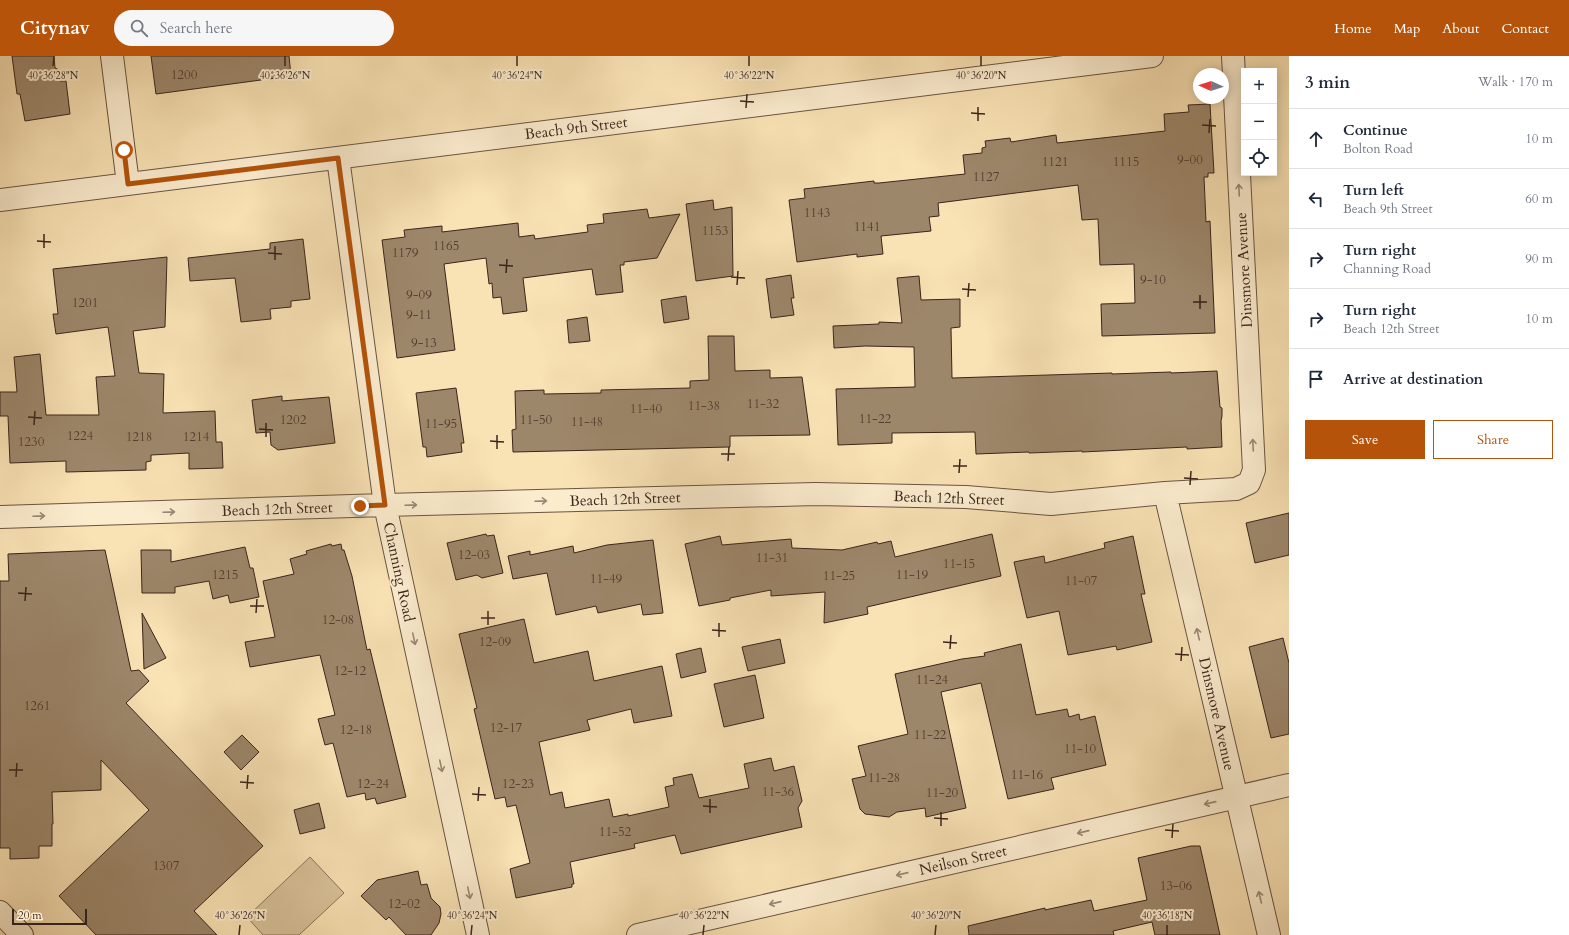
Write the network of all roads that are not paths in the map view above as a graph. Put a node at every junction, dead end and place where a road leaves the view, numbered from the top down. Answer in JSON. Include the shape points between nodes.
{"nodes":[{"id":1,"x":112,"y":56,"type":"edge"},
{"id":2,"x":1152,"y":56,"type":"edge"},
{"id":3,"x":1233,"y":56,"type":"edge"},
{"id":4,"x":338,"y":158,"type":"junction"},
{"id":5,"x":128,"y":184,"type":"junction"},
{"id":6,"x":0,"y":200,"type":"edge"},
{"id":7,"x":1249,"y":483,"type":"joint"},
{"id":8,"x":1165,"y":493,"type":"junction"},
{"id":9,"x":385,"y":505,"type":"junction"},
{"id":10,"x":0,"y":517,"type":"edge"},
{"id":11,"x":1289,"y":785,"type":"edge"},
{"id":12,"x":1237,"y":797,"type":"junction"},
{"id":13,"x":0,"y":912,"type":"edge"},
{"id":14,"x":22,"y":935,"type":"edge"},
{"id":15,"x":478,"y":935,"type":"edge"},
{"id":16,"x":638,"y":935,"type":"edge"},
{"id":17,"x":1268,"y":935,"type":"edge"}],
"edges":[{"from":1,"to":5,"type":"street"},
{"from":2,"to":4,"type":"street","name":"Beach 9th Street"},
{"from":7,"to":3,"type":"street","name":"Dinsmore Avenue","one_way":true,"via":[[1254,470]]},
{"from":4,"to":5,"type":"street","name":"Beach 9th Street"},
{"from":4,"to":9,"type":"street","name":"Channing Road"},
{"from":5,"to":6,"type":"street","name":"Beach 9th Street"},
{"from":7,"to":8,"type":"street","name":"Beach 12th Street","via":[[1236,489]]},
{"from":9,"to":8,"type":"street","name":"Beach 12th Street","one_way":true,"via":[[816,494],[966,497],[1050,504]]},
{"from":12,"to":8,"type":"street","name":"Dinsmore Avenue","one_way":true},
{"from":10,"to":9,"type":"street","name":"Beach 12th Street","one_way":true},
{"from":9,"to":15,"type":"street","name":"Channing Road","one_way":true},
{"from":11,"to":12,"type":"street","name":"Neilson Street"},
{"from":12,"to":16,"type":"street","name":"Neilson Street","one_way":true},
{"from":17,"to":12,"type":"street","name":"Dinsmore Avenue","one_way":true},
{"from":13,"to":14,"type":"street"}]}
